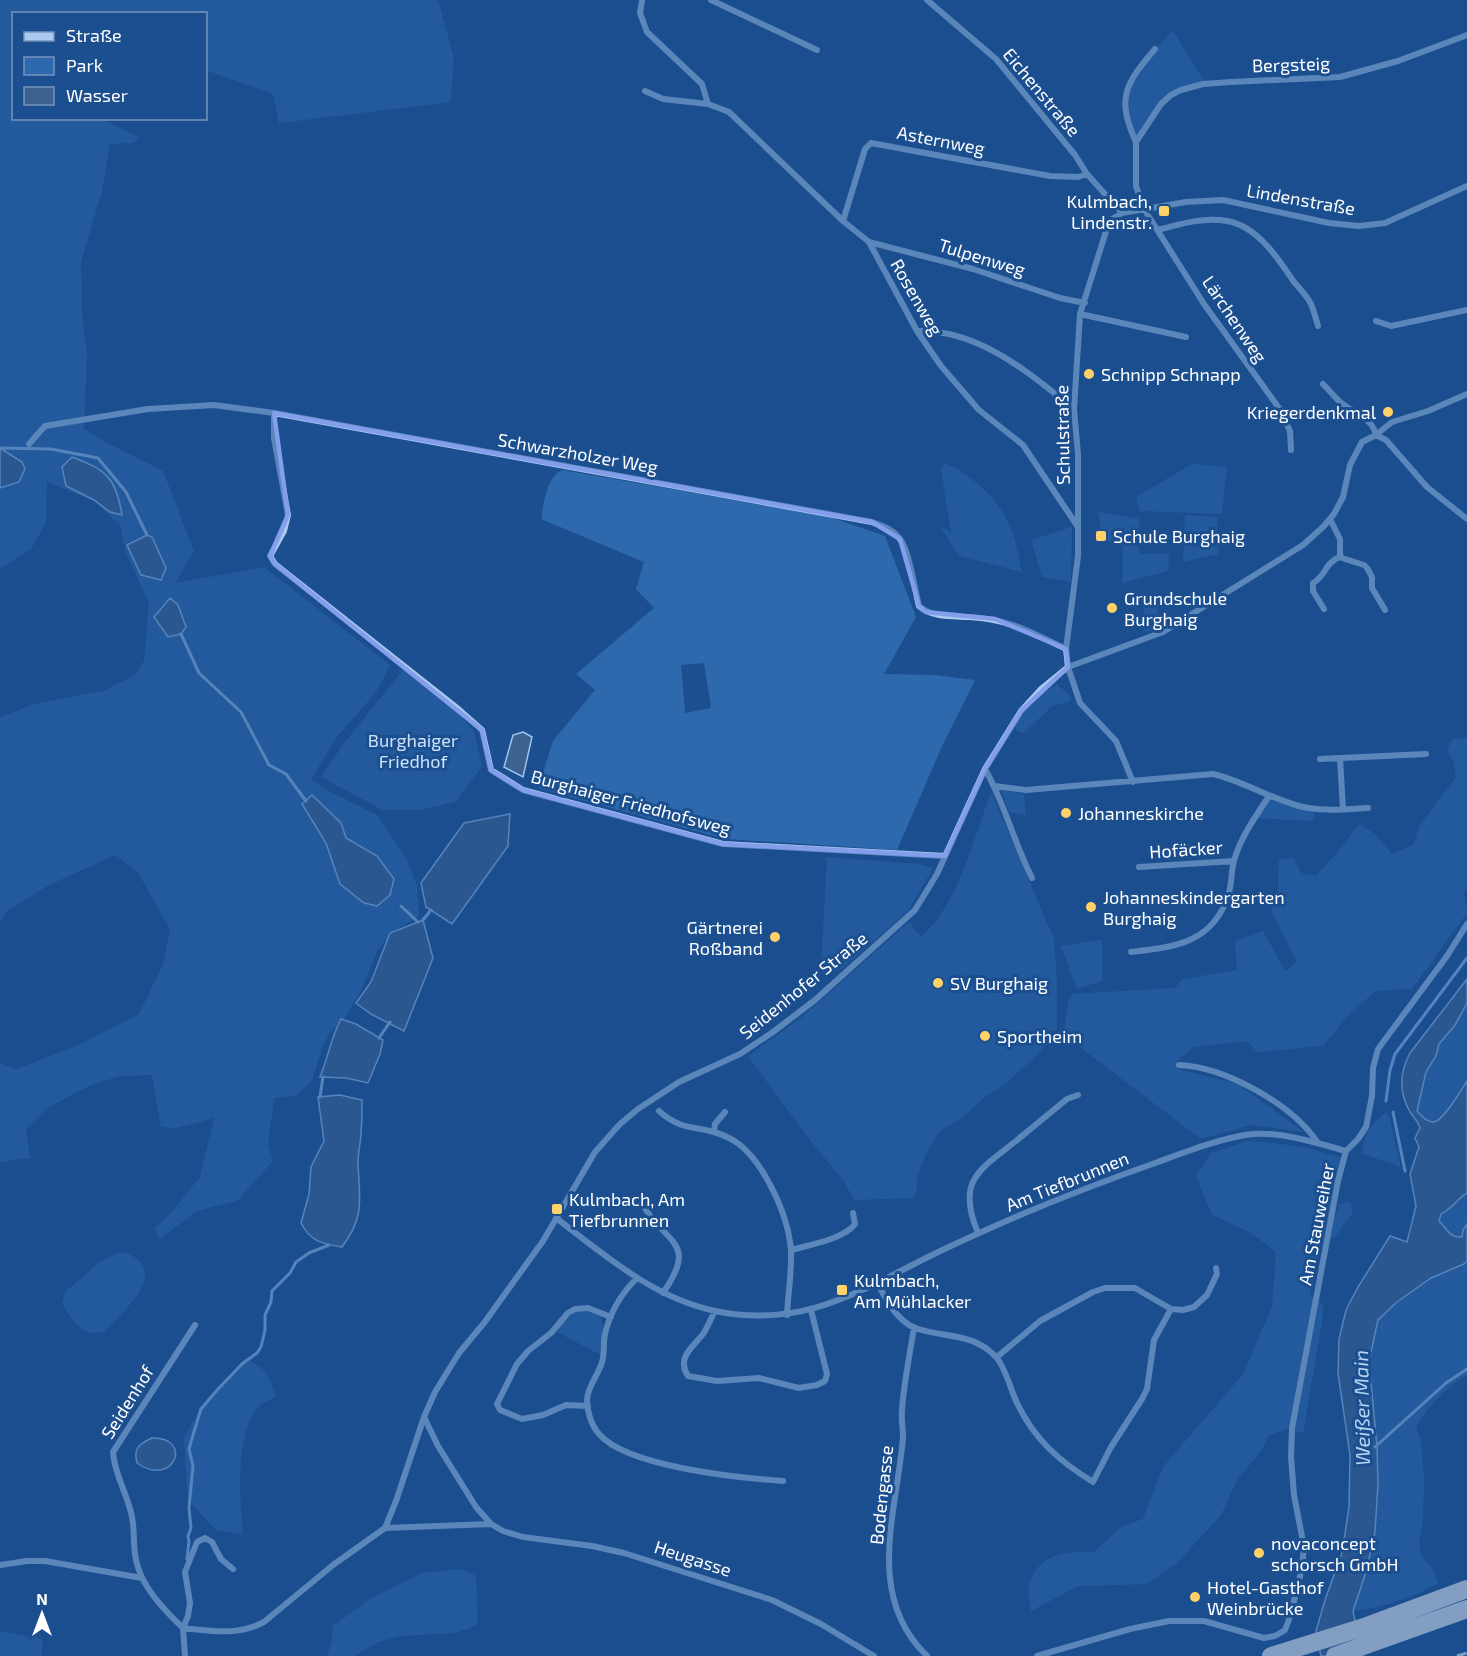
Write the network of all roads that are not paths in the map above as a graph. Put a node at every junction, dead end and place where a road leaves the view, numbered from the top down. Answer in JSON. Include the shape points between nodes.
{"nodes":[{"id":1,"x":642,"y":0,"type":"edge"},
{"id":2,"x":711,"y":0,"type":"edge"},
{"id":3,"x":927,"y":0,"type":"edge"},
{"id":4,"x":1467,"y":35,"type":"edge"},
{"id":5,"x":1155,"y":49,"type":"dead end"},
{"id":6,"x":816,"y":50,"type":"dead end"},
{"id":7,"x":645,"y":91,"type":"dead end"},
{"id":8,"x":708,"y":104,"type":"junction"},
{"id":9,"x":1136,"y":142,"type":"junction"},
{"id":10,"x":1087,"y":174,"type":"junction"},
{"id":11,"x":1467,"y":186,"type":"edge"},
{"id":12,"x":1143,"y":209,"type":"junction"},
{"id":13,"x":1122,"y":213,"type":"junction"},
{"id":14,"x":843,"y":222,"type":"junction"},
{"id":15,"x":1158,"y":230,"type":"junction"},
{"id":16,"x":869,"y":242,"type":"junction"},
{"id":17,"x":1085,"y":303,"type":"junction"},
{"id":18,"x":1467,"y":310,"type":"edge"},
{"id":19,"x":1080,"y":314,"type":"junction"},
{"id":20,"x":1376,"y":321,"type":"dead end"},
{"id":21,"x":1318,"y":326,"type":"dead end"},
{"id":22,"x":917,"y":331,"type":"junction"},
{"id":23,"x":1186,"y":337,"type":"dead end"},
{"id":24,"x":1323,"y":384,"type":"dead end"},
{"id":25,"x":1467,"y":394,"type":"edge"},
{"id":26,"x":1074,"y":409,"type":"junction"},
{"id":27,"x":274,"y":413,"type":"junction"},
{"id":28,"x":1376,"y":435,"type":"junction"},
{"id":29,"x":29,"y":444,"type":"dead end"},
{"id":30,"x":1291,"y":450,"type":"dead end"},
{"id":31,"x":1330,"y":519,"type":"junction"},
{"id":32,"x":1467,"y":519,"type":"edge"},
{"id":33,"x":1078,"y":527,"type":"junction"},
{"id":34,"x":1341,"y":556,"type":"junction"},
{"id":35,"x":1324,"y":609,"type":"dead end"},
{"id":36,"x":1384,"y":610,"type":"dead end"},
{"id":37,"x":1066,"y":649,"type":"junction"},
{"id":38,"x":1068,"y":667,"type":"junction"},
{"id":39,"x":1426,"y":754,"type":"dead end"},
{"id":40,"x":1340,"y":758,"type":"junction"},
{"id":41,"x":1320,"y":759,"type":"dead end"},
{"id":42,"x":985,"y":769,"type":"junction"},
{"id":43,"x":1133,"y":782,"type":"junction"},
{"id":44,"x":994,"y":786,"type":"junction"},
{"id":45,"x":1269,"y":796,"type":"junction"},
{"id":46,"x":1368,"y":808,"type":"dead end"},
{"id":47,"x":1343,"y":809,"type":"junction"},
{"id":48,"x":945,"y":856,"type":"junction"},
{"id":49,"x":1234,"y":861,"type":"junction"},
{"id":50,"x":1140,"y":867,"type":"dead end"},
{"id":51,"x":1032,"y":878,"type":"dead end"},
{"id":52,"x":1467,"y":924,"type":"edge"},
{"id":53,"x":1131,"y":951,"type":"dead end"},
{"id":54,"x":1179,"y":1065,"type":"dead end"},
{"id":55,"x":1077,"y":1095,"type":"dead end"},
{"id":56,"x":659,"y":1111,"type":"dead end"},
{"id":57,"x":725,"y":1112,"type":"dead end"},
{"id":58,"x":714,"y":1132,"type":"junction"},
{"id":59,"x":1318,"y":1143,"type":"junction"},
{"id":60,"x":1346,"y":1151,"type":"junction"},
{"id":61,"x":643,"y":1206,"type":"dead end"},
{"id":62,"x":853,"y":1213,"type":"dead end"},
{"id":63,"x":556,"y":1218,"type":"junction"},
{"id":64,"x":978,"y":1233,"type":"junction"},
{"id":65,"x":791,"y":1250,"type":"junction"},
{"id":66,"x":1216,"y":1268,"type":"dead end"},
{"id":67,"x":636,"y":1279,"type":"junction"},
{"id":68,"x":877,"y":1282,"type":"junction"},
{"id":69,"x":663,"y":1293,"type":"junction"},
{"id":70,"x":1172,"y":1309,"type":"junction"},
{"id":71,"x":811,"y":1310,"type":"junction"},
{"id":72,"x":715,"y":1311,"type":"junction"},
{"id":73,"x":787,"y":1315,"type":"junction"},
{"id":74,"x":611,"y":1317,"type":"junction"},
{"id":75,"x":195,"y":1325,"type":"dead end"},
{"id":76,"x":914,"y":1327,"type":"junction"},
{"id":77,"x":997,"y":1357,"type":"junction"},
{"id":78,"x":588,"y":1406,"type":"junction"},
{"id":79,"x":424,"y":1417,"type":"junction"},
{"id":80,"x":783,"y":1481,"type":"dead end"},
{"id":81,"x":491,"y":1524,"type":"junction"},
{"id":82,"x":385,"y":1528,"type":"junction"},
{"id":83,"x":0,"y":1565,"type":"edge"},
{"id":84,"x":233,"y":1569,"type":"dead end"},
{"id":85,"x":142,"y":1578,"type":"junction"},
{"id":86,"x":1467,"y":1589,"type":"edge"},
{"id":87,"x":1467,"y":1609,"type":"edge"},
{"id":88,"x":183,"y":1628,"type":"junction"},
{"id":89,"x":1370,"y":1635,"type":"junction"},
{"id":90,"x":184,"y":1656,"type":"edge"},
{"id":91,"x":874,"y":1656,"type":"edge"},
{"id":92,"x":927,"y":1656,"type":"edge"},
{"id":93,"x":1037,"y":1656,"type":"edge"},
{"id":94,"x":1271,"y":1656,"type":"edge"},
{"id":95,"x":1335,"y":1656,"type":"edge"}],
"edges":[{"from":1,"to":8,"type":"street","via":[[640,13],[647,32],[702,84]]},
{"from":2,"to":6,"type":"street"},
{"from":3,"to":10,"type":"street","name":"Eichenstraße","via":[[996,59]]},
{"from":4,"to":9,"type":"street","name":"Bergsteig","via":[[1398,61],[1340,77],[1203,84],[1181,90],[1161,104]]},
{"from":5,"to":9,"type":"street","via":[[1125,95],[1124,112]]},
{"from":7,"to":8,"type":"street","name":"Rosenweg","via":[[675,102]]},
{"from":8,"to":14,"type":"street","name":"Rosenweg","via":[[729,112]]},
{"from":9,"to":12,"type":"street","via":[[1136,186]]},
{"from":10,"to":13,"type":"street","name":"Eichenstraße"},
{"from":10,"to":14,"type":"street","name":"Asternweg","via":[[1050,176],[871,143]]},
{"from":11,"to":12,"type":"street","name":"Lindenstraße","via":[[1385,223],[1359,226],[1223,200]]},
{"from":12,"to":13,"type":"street","name":"Lindenstraße"},
{"from":12,"to":15,"type":"street","name":"Lärchenweg"},
{"from":13,"to":17,"type":"street","name":"Schulstraße","via":[[1108,225]]},
{"from":14,"to":16,"type":"street","name":"Rosenweg"},
{"from":15,"to":21,"type":"street","via":[[1212,220],[1242,225],[1279,260],[1310,304]]},
{"from":15,"to":30,"type":"street","name":"Lärchenweg","via":[[1204,304],[1279,408],[1290,431]]},
{"from":16,"to":17,"type":"street","name":"Tulpenweg","via":[[973,268]]},
{"from":16,"to":22,"type":"street","name":"Rosenweg"},
{"from":17,"to":19,"type":"street","name":"Schulstraße"},
{"from":18,"to":20,"type":"street","via":[[1391,326]]},
{"from":19,"to":23,"type":"street"},
{"from":19,"to":26,"type":"street","name":"Schulstraße"},
{"from":22,"to":26,"type":"street","via":[[936,330],[988,349],[1024,370]]},
{"from":22,"to":33,"type":"street","name":"Rosenweg","via":[[979,410],[1023,445]]},
{"from":24,"to":28,"type":"street","via":[[1374,426]]},
{"from":25,"to":28,"type":"street","name":"Seidenhofer Straße","via":[[1392,422]]},
{"from":26,"to":33,"type":"street","name":"Schulstraße"},
{"from":27,"to":29,"type":"street","name":"Schwarzholzer Weg","via":[[213,405],[148,409],[45,426]]},
{"from":27,"to":37,"type":"street","name":"Schwarzholzer Weg","via":[[872,522],[889,528],[900,539],[920,606],[926,612],[994,619]]},
{"from":27,"to":48,"type":"street","name":"Burghaiger Friedhofsweg","via":[[274,438],[288,515],[270,556],[275,564],[482,730],[491,770],[524,790],[723,844]]},
{"from":28,"to":31,"type":"street","name":"Seidenhofer Straße","via":[[1362,442],[1355,453],[1343,497]]},
{"from":28,"to":32,"type":"street","via":[[1386,440],[1427,487]]},
{"from":31,"to":34,"type":"street","via":[[1340,539]]},
{"from":31,"to":38,"type":"street","name":"Seidenhofer Straße","via":[[1304,545],[1163,632]]},
{"from":33,"to":37,"type":"street","name":"Schulstraße","via":[[1076,589]]},
{"from":34,"to":35,"type":"street","via":[[1329,561],[1322,576],[1313,583],[1313,591]]},
{"from":34,"to":36,"type":"street","via":[[1367,568]]},
{"from":37,"to":38,"type":"street","name":"Schulstraße"},
{"from":38,"to":42,"type":"street","name":"Seidenhofer Straße","via":[[1021,711]]},
{"from":38,"to":43,"type":"street","name":"Schulstraße","via":[[1080,703],[1116,741]]},
{"from":39,"to":40,"type":"street"},
{"from":40,"to":41,"type":"street"},
{"from":40,"to":47,"type":"street"},
{"from":42,"to":44,"type":"street"},
{"from":42,"to":48,"type":"street","name":"Seidenhofer Straße"},
{"from":43,"to":44,"type":"street","via":[[1026,790]]},
{"from":43,"to":45,"type":"street","via":[[1213,774],[1234,779]]},
{"from":44,"to":51,"type":"street"},
{"from":45,"to":47,"type":"street","via":[[1300,806]]},
{"from":45,"to":49,"type":"street","name":"Hofäcker"},
{"from":46,"to":47,"type":"street"},
{"from":48,"to":63,"type":"street","name":"Seidenhofer Straße","via":[[915,910],[815,1000],[740,1054],[679,1082],[621,1124],[595,1152]]},
{"from":49,"to":50,"type":"street","name":"Hofäcker"},
{"from":49,"to":53,"type":"street","name":"Hofäcker","via":[[1226,902],[1211,925],[1182,944]]},
{"from":52,"to":60,"type":"street","name":"Am Stauweiher","via":[[1378,1049],[1366,1127]]},
{"from":54,"to":59,"type":"street","via":[[1194,1065],[1239,1080],[1309,1129]]},
{"from":55,"to":64,"type":"street","via":[[982,1167],[970,1197]]},
{"from":56,"to":58,"type":"street","via":[[681,1126]]},
{"from":57,"to":58,"type":"street"},
{"from":58,"to":65,"type":"street","via":[[737,1141],[763,1173],[776,1195]]},
{"from":59,"to":60,"type":"street","name":"Am Tiefbrunnen"},
{"from":59,"to":64,"type":"street","name":"Am Tiefbrunnen","via":[[1255,1134],[1242,1136],[1112,1178]]},
{"from":60,"to":93,"type":"street","name":"Am Stauweiher","via":[[1292,1428],[1294,1494],[1304,1547],[1285,1630],[1264,1638],[1204,1621],[1169,1621]]},
{"from":61,"to":69,"type":"street","via":[[680,1252],[679,1263]]},
{"from":62,"to":65,"type":"street","via":[[855,1224],[850,1230]]},
{"from":63,"to":67,"type":"street","name":"Am Tiefbrunnen"},
{"from":63,"to":79,"type":"street","name":"Seidenhofer Straße","via":[[459,1353]]},
{"from":64,"to":68,"type":"street","name":"Am Tiefbrunnen"},
{"from":65,"to":73,"type":"street"},
{"from":66,"to":70,"type":"street","via":[[1207,1295],[1194,1307]]},
{"from":67,"to":69,"type":"street","name":"Am Tiefbrunnen"},
{"from":67,"to":74,"type":"street"},
{"from":68,"to":71,"type":"street","name":"Am Tiefbrunnen"},
{"from":68,"to":76,"type":"street","via":[[899,1316]]},
{"from":69,"to":72,"type":"street","name":"Am Tiefbrunnen"},
{"from":70,"to":77,"type":"street","via":[[1135,1288],[1105,1288],[1040,1321]]},
{"from":70,"to":77,"type":"street","via":[[1154,1340],[1147,1389],[1093,1482],[1066,1465],[1035,1433],[1017,1404]]},
{"from":71,"to":72,"type":"street","via":[[827,1374],[817,1385],[799,1388],[759,1378],[717,1382],[688,1376],[683,1366],[685,1356],[704,1334]]},
{"from":71,"to":73,"type":"street","name":"Am Tiefbrunnen"},
{"from":72,"to":73,"type":"street","name":"Am Tiefbrunnen","via":[[756,1317]]},
{"from":74,"to":78,"type":"street","via":[[602,1361],[587,1396]]},
{"from":74,"to":78,"type":"street","via":[[588,1308],[568,1313],[517,1364],[497,1404],[500,1410],[522,1419],[566,1405]]},
{"from":75,"to":85,"type":"street","name":"Seidenhof","via":[[113,1452],[113,1464],[133,1521],[135,1559]]},
{"from":76,"to":77,"type":"street","via":[[961,1336]]},
{"from":76,"to":92,"type":"street","name":"Bodengasse","via":[[902,1410],[903,1436],[892,1508],[889,1565],[901,1621]]},
{"from":78,"to":80,"type":"street","via":[[599,1434],[637,1456],[717,1475]]},
{"from":79,"to":81,"type":"street","via":[[476,1507]]},
{"from":79,"to":82,"type":"street"},
{"from":81,"to":82,"type":"street"},
{"from":81,"to":91,"type":"street","name":"Heugasse","via":[[524,1537],[592,1546],[646,1559],[772,1600]]},
{"from":82,"to":88,"type":"street","via":[[253,1628],[224,1632]]},
{"from":83,"to":85,"type":"street","via":[[45,1561]]},
{"from":84,"to":88,"type":"street","via":[[221,1559],[212,1542],[205,1538],[197,1542],[185,1572],[190,1603]]},
{"from":85,"to":88,"type":"street","name":"Seidenhof"},
{"from":86,"to":89,"type":"highway","via":[[1423,1605]]},
{"from":87,"to":89,"type":"highway","via":[[1430,1623]]},
{"from":88,"to":90,"type":"street"},
{"from":89,"to":94,"type":"highway"},
{"from":89,"to":95,"type":"highway"}]}
